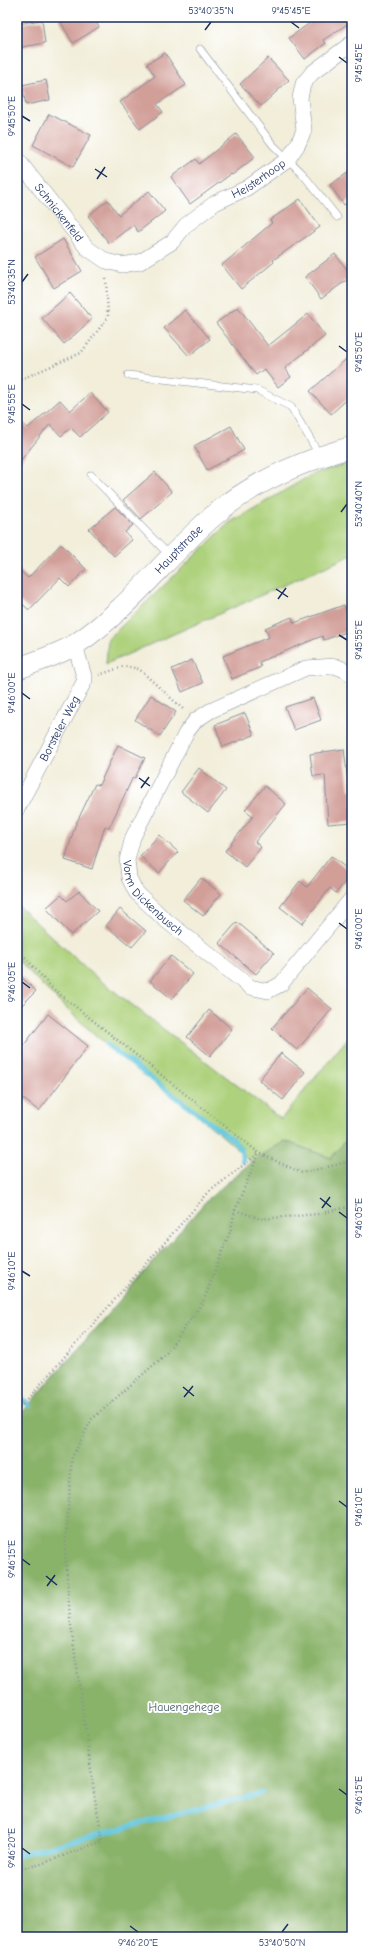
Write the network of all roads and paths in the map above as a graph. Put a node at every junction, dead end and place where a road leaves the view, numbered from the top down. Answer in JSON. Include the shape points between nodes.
{"nodes":[{"id":1,"x":352,"y":43,"type":"edge"},
{"id":2,"x":200,"y":49,"type":"dead end"},
{"id":3,"x":288,"y":158,"type":"junction"},
{"id":4,"x":17,"y":159,"type":"edge"},
{"id":5,"x":337,"y":217,"type":"dead end"},
{"id":6,"x":106,"y":261,"type":"junction"},
{"id":7,"x":128,"y":375,"type":"dead end"},
{"id":8,"x":17,"y":381,"type":"edge"},
{"id":9,"x":352,"y":447,"type":"edge"},
{"id":10,"x":320,"y":456,"type":"junction"},
{"id":11,"x":91,"y":475,"type":"dead end"},
{"id":12,"x":171,"y":557,"type":"junction"},
{"id":13,"x":75,"y":645,"type":"junction"},
{"id":14,"x":17,"y":669,"type":"edge"},
{"id":15,"x":352,"y":675,"type":"edge"},
{"id":16,"x":86,"y":680,"type":"junction"},
{"id":17,"x":196,"y":720,"type":"junction"},
{"id":18,"x":17,"y":809,"type":"edge"},
{"id":19,"x":352,"y":898,"type":"edge"},
{"id":20,"x":17,"y":948,"type":"edge"},
{"id":21,"x":259,"y":1153,"type":"junction"},
{"id":22,"x":352,"y":1161,"type":"edge"},
{"id":23,"x":352,"y":1206,"type":"edge"},
{"id":24,"x":235,"y":1210,"type":"junction"},
{"id":25,"x":17,"y":1411,"type":"edge"},
{"id":26,"x":17,"y":1869,"type":"edge"}],
"edges":[{"from":1,"to":3,"type":"street","name":"Heisterhoop","via":[[312,73],[303,84],[300,98],[304,130]]},
{"from":2,"to":3,"type":"lane","via":[[273,145]]},
{"from":3,"to":5,"type":"lane"},
{"from":3,"to":6,"type":"street","name":"Heisterhoop","via":[[247,188],[215,203],[186,225],[172,242],[140,262],[122,265]]},
{"from":4,"to":6,"type":"street","name":"Schnickenfeld","via":[[86,248]]},
{"from":6,"to":8,"type":"path","via":[[108,317],[82,353]]},
{"from":7,"to":10,"type":"lane","via":[[257,390],[291,407]]},
{"from":9,"to":10,"type":"main road","name":"Hauptstraße"},
{"from":10,"to":12,"type":"main road","name":"Hauptstraße","via":[[276,474],[236,500],[213,516]]},
{"from":11,"to":12,"type":"lane"},
{"from":12,"to":13,"type":"main road","name":"Hauptstraße","via":[[110,617]]},
{"from":13,"to":14,"type":"main road","name":"Hauptstraße"},
{"from":13,"to":16,"type":"street"},
{"from":15,"to":17,"type":"street","name":"Vorm Dickenbusch","via":[[335,666],[306,668],[210,711]]},
{"from":16,"to":17,"type":"path","via":[[125,666],[139,669]]},
{"from":16,"to":18,"type":"street","name":"Borsteler Weg"},
{"from":17,"to":19,"type":"street","name":"Vorm Dickenbusch","via":[[171,759],[133,837],[127,860],[129,878],[136,892],[163,918],[250,987],[268,991],[280,984]]},
{"from":20,"to":21,"type":"path","via":[[51,987]]},
{"from":21,"to":22,"type":"path","via":[[302,1173]]},
{"from":21,"to":24,"type":"path"},
{"from":21,"to":25,"type":"path","via":[[209,1192]]},
{"from":23,"to":24,"type":"path","via":[[318,1214],[261,1219]]},
{"from":24,"to":26,"type":"path","via":[[231,1228],[203,1302],[165,1354],[92,1419],[72,1457],[65,1551],[70,1618],[103,1841],[38,1865]]}]}
